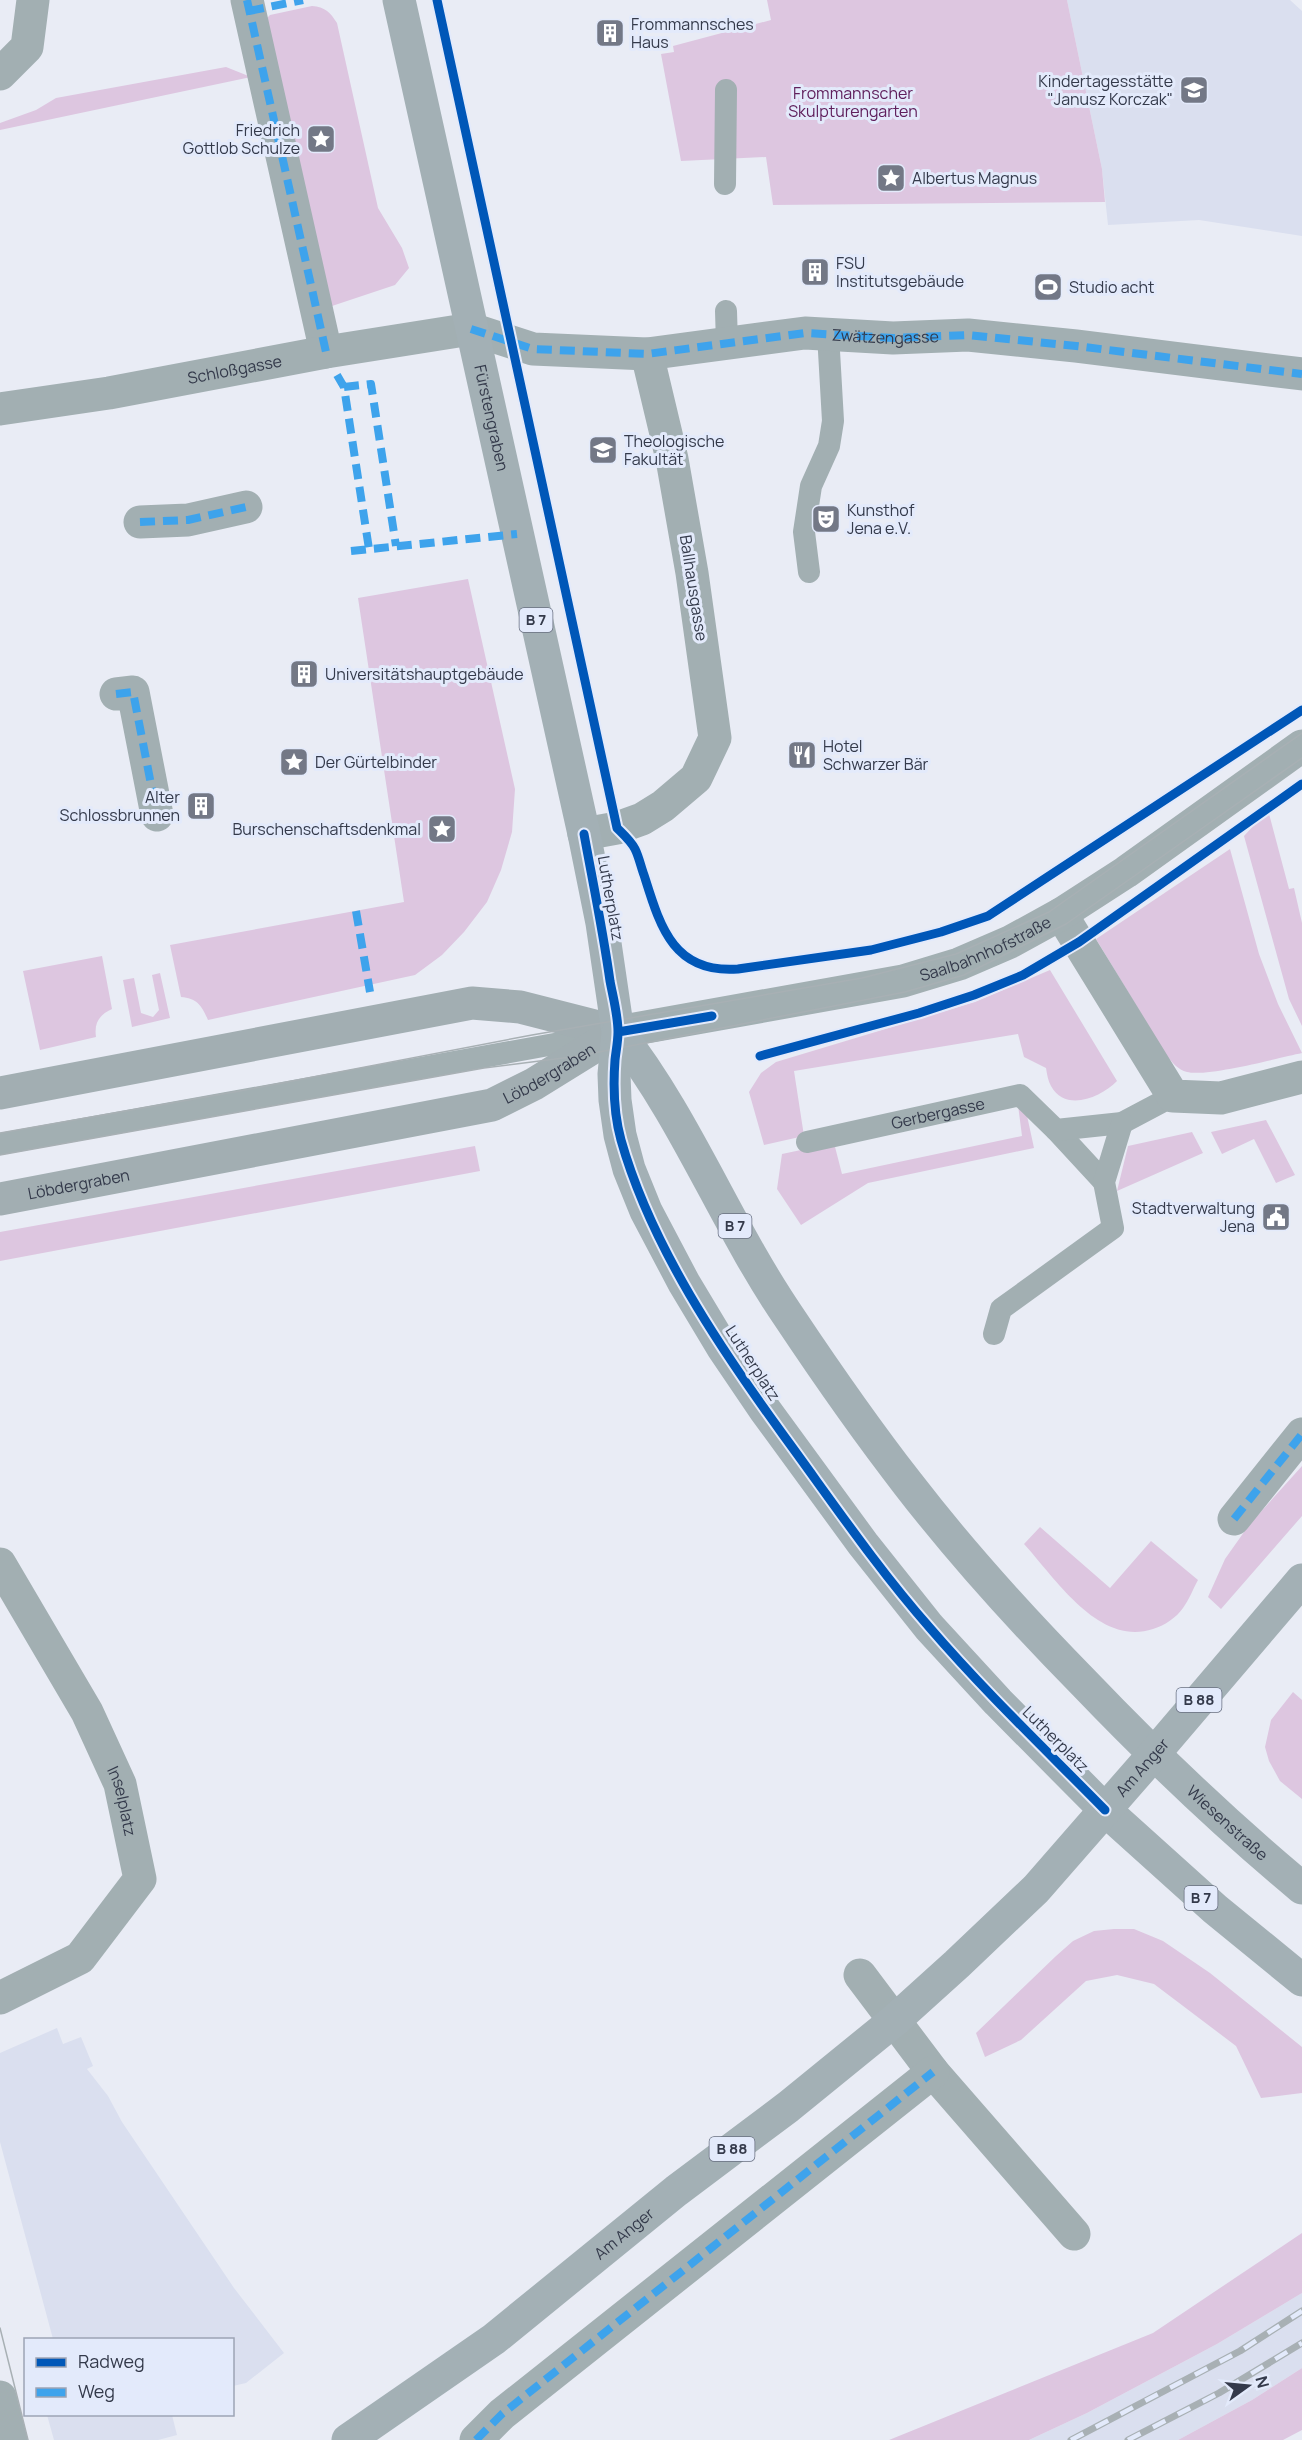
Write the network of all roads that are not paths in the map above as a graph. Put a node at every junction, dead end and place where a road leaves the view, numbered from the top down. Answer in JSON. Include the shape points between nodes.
{"nodes":[{"id":1,"x":33,"y":0,"type":"edge"},
{"id":2,"x":247,"y":0,"type":"edge"},
{"id":3,"x":399,"y":0,"type":"edge"},
{"id":4,"x":0,"y":74,"type":"edge"},
{"id":5,"x":726,"y":90,"type":"dead end"},
{"id":6,"x":725,"y":184,"type":"dead end"},
{"id":7,"x":726,"y":311,"type":"dead end"},
{"id":8,"x":471,"y":329,"type":"junction"},
{"id":9,"x":828,"y":334,"type":"junction"},
{"id":10,"x":727,"y":344,"type":"junction"},
{"id":11,"x":326,"y":352,"type":"junction"},
{"id":12,"x":648,"y":354,"type":"junction"},
{"id":13,"x":1302,"y":374,"type":"edge"},
{"id":14,"x":0,"y":409,"type":"edge"},
{"id":15,"x":246,"y":507,"type":"dead end"},
{"id":16,"x":140,"y":522,"type":"dead end"},
{"id":17,"x":809,"y":572,"type":"dead end"},
{"id":18,"x":116,"y":694,"type":"dead end"},
{"id":19,"x":1302,"y":746,"type":"edge"},
{"id":20,"x":157,"y":815,"type":"dead end"},
{"id":21,"x":584,"y":834,"type":"junction"},
{"id":22,"x":1060,"y":914,"type":"junction"},
{"id":23,"x":618,"y":1032,"type":"junction"},
{"id":24,"x":1302,"y":1077,"type":"edge"},
{"id":25,"x":0,"y":1093,"type":"edge"},
{"id":26,"x":1173,"y":1096,"type":"junction"},
{"id":27,"x":1122,"y":1123,"type":"junction"},
{"id":28,"x":1056,"y":1130,"type":"junction"},
{"id":29,"x":807,"y":1142,"type":"dead end"},
{"id":30,"x":0,"y":1144,"type":"edge"},
{"id":31,"x":1104,"y":1182,"type":"junction"},
{"id":32,"x":0,"y":1199,"type":"edge"},
{"id":33,"x":994,"y":1334,"type":"dead end"},
{"id":34,"x":1302,"y":1434,"type":"edge"},
{"id":35,"x":1234,"y":1519,"type":"dead end"},
{"id":36,"x":0,"y":1564,"type":"edge"},
{"id":37,"x":1302,"y":1580,"type":"edge"},
{"id":38,"x":1153,"y":1755,"type":"junction"},
{"id":39,"x":1105,"y":1810,"type":"junction"},
{"id":40,"x":1302,"y":1888,"type":"edge"},
{"id":41,"x":860,"y":1975,"type":"dead end"},
{"id":42,"x":1302,"y":1980,"type":"edge"},
{"id":43,"x":0,"y":1998,"type":"edge"},
{"id":44,"x":895,"y":2020,"type":"junction"},
{"id":45,"x":933,"y":2072,"type":"junction"},
{"id":46,"x":1074,"y":2234,"type":"dead end"},
{"id":47,"x":0,"y":2397,"type":"edge"},
{"id":48,"x":11,"y":2440,"type":"edge"},
{"id":49,"x":348,"y":2440,"type":"edge"},
{"id":50,"x":476,"y":2440,"type":"edge"}],
"edges":[{"from":1,"to":4,"type":"street","via":[[27,47]]},
{"from":2,"to":11,"type":"street"},
{"from":3,"to":8,"type":"main road","name":"Fürstengraben","number":"B 7"},
{"from":5,"to":6,"type":"lane"},
{"from":7,"to":10,"type":"lane"},
{"from":8,"to":11,"type":"street","name":"Schloßgasse"},
{"from":8,"to":12,"type":"street","name":"Zwätzengasse","via":[[533,349]]},
{"from":8,"to":21,"type":"main road","name":"Fürstengraben","number":"B 7"},
{"from":9,"to":10,"type":"street","name":"Zwätzengasse","via":[[805,333]]},
{"from":9,"to":13,"type":"street","name":"Zwätzengasse","via":[[893,338],[968,335]]},
{"from":9,"to":17,"type":"lane","via":[[833,421],[829,446],[811,486],[804,532]]},
{"from":10,"to":12,"type":"street","name":"Zwätzengasse"},
{"from":11,"to":14,"type":"street","name":"Schloßgasse","via":[[109,393]]},
{"from":12,"to":21,"type":"street","name":"Ballhausgasse","via":[[692,573],[715,738],[696,778],[663,806],[617,828]]},
{"from":15,"to":16,"type":"street","via":[[188,520]]},
{"from":18,"to":20,"type":"street","via":[[133,692]]},
{"from":19,"to":22,"type":"street","name":"Saalbahnhofstraße","via":[[1126,872]]},
{"from":21,"to":23,"type":"main road","name":"Lutherplatz","number":"B 7"},
{"from":22,"to":23,"type":"street","name":"Saalbahnhofstraße","via":[[1010,942],[903,981]]},
{"from":22,"to":26,"type":"street"},
{"from":23,"to":25,"type":"main road","name":"Löbdergraben","via":[[520,1007],[472,1003]]},
{"from":23,"to":30,"type":"lane"},
{"from":23,"to":32,"type":"main road","name":"Löbdergraben","via":[[492,1105]]},
{"from":23,"to":38,"type":"main road","name":"Lutherplatz","number":"B 7","via":[[674,1114],[786,1314],[890,1459],[1006,1602]]},
{"from":23,"to":39,"type":"main road","name":"Lutherplatz","number":"B 7","via":[[615,1100],[629,1169],[646,1211],[723,1348],[856,1534],[929,1627]]},
{"from":24,"to":26,"type":"street","via":[[1221,1098]]},
{"from":26,"to":27,"type":"lane"},
{"from":27,"to":28,"type":"lane"},
{"from":27,"to":31,"type":"lane"},
{"from":28,"to":29,"type":"lane","name":"Gerbergasse","via":[[1020,1095]]},
{"from":28,"to":31,"type":"lane","name":"Gerbergasse"},
{"from":31,"to":33,"type":"lane","via":[[1113,1228],[1000,1309]]},
{"from":34,"to":35,"type":"street"},
{"from":36,"to":43,"type":"street","name":"Inselplatz","via":[[87,1712],[120,1784],[140,1879],[80,1958]]},
{"from":37,"to":38,"type":"main road","name":"Am Anger","number":"B 88"},
{"from":38,"to":39,"type":"main road","name":"Am Anger","number":"B 88"},
{"from":38,"to":40,"type":"main road","name":"Wiesenstraße","number":"B 7"},
{"from":39,"to":42,"type":"main road","number":"B 7"},
{"from":39,"to":44,"type":"main road","name":"Am Anger","number":"B 88","via":[[1022,1903]]},
{"from":41,"to":44,"type":"street"},
{"from":44,"to":45,"type":"street"},
{"from":44,"to":49,"type":"main road","name":"Am Anger","number":"B 88","via":[[494,2339]]},
{"from":45,"to":46,"type":"street"},
{"from":45,"to":50,"type":"street","via":[[502,2414]]},
{"from":47,"to":48,"type":"street"}]}
